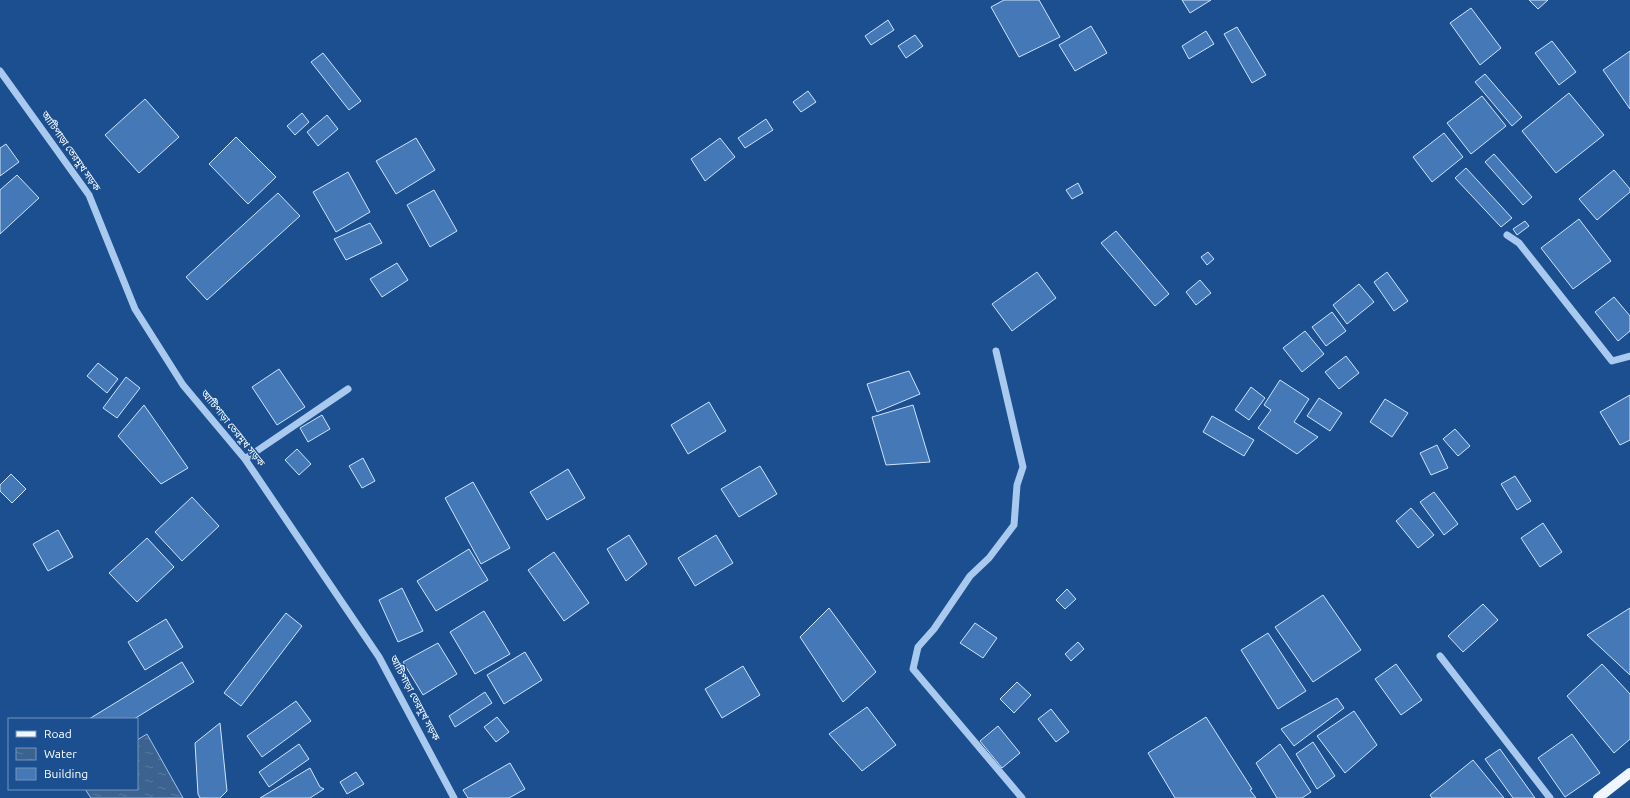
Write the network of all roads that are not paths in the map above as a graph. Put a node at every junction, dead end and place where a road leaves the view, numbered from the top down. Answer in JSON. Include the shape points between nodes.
{"nodes":[{"id":1,"x":0,"y":71,"type":"edge"},
{"id":2,"x":1507,"y":235,"type":"dead end"},
{"id":3,"x":996,"y":352,"type":"dead end"},
{"id":4,"x":1630,"y":356,"type":"edge"},
{"id":5,"x":348,"y":389,"type":"dead end"},
{"id":6,"x":245,"y":459,"type":"junction"},
{"id":7,"x":1440,"y":656,"type":"dead end"},
{"id":8,"x":1630,"y":773,"type":"edge"},
{"id":9,"x":454,"y":798,"type":"edge"},
{"id":10,"x":1022,"y":798,"type":"edge"},
{"id":11,"x":1550,"y":798,"type":"edge"},
{"id":12,"x":1598,"y":798,"type":"edge"}],
"edges":[{"from":1,"to":6,"type":"street","name":"আটিপাড়া তেরমুখ সড়ক","via":[[89,195],[136,309],[183,384]]},
{"from":2,"to":4,"type":"street","via":[[1519,243],[1612,361]]},
{"from":3,"to":10,"type":"street","via":[[1022,467],[1017,484],[1014,525],[989,558],[970,576],[934,629],[918,646],[913,669]]},
{"from":5,"to":6,"type":"street"},
{"from":6,"to":9,"type":"street","name":"আটিপাড়া তেরমুখ সড়ক","via":[[379,657]]},
{"from":7,"to":11,"type":"street"},
{"from":8,"to":12,"type":"main road"}]}
